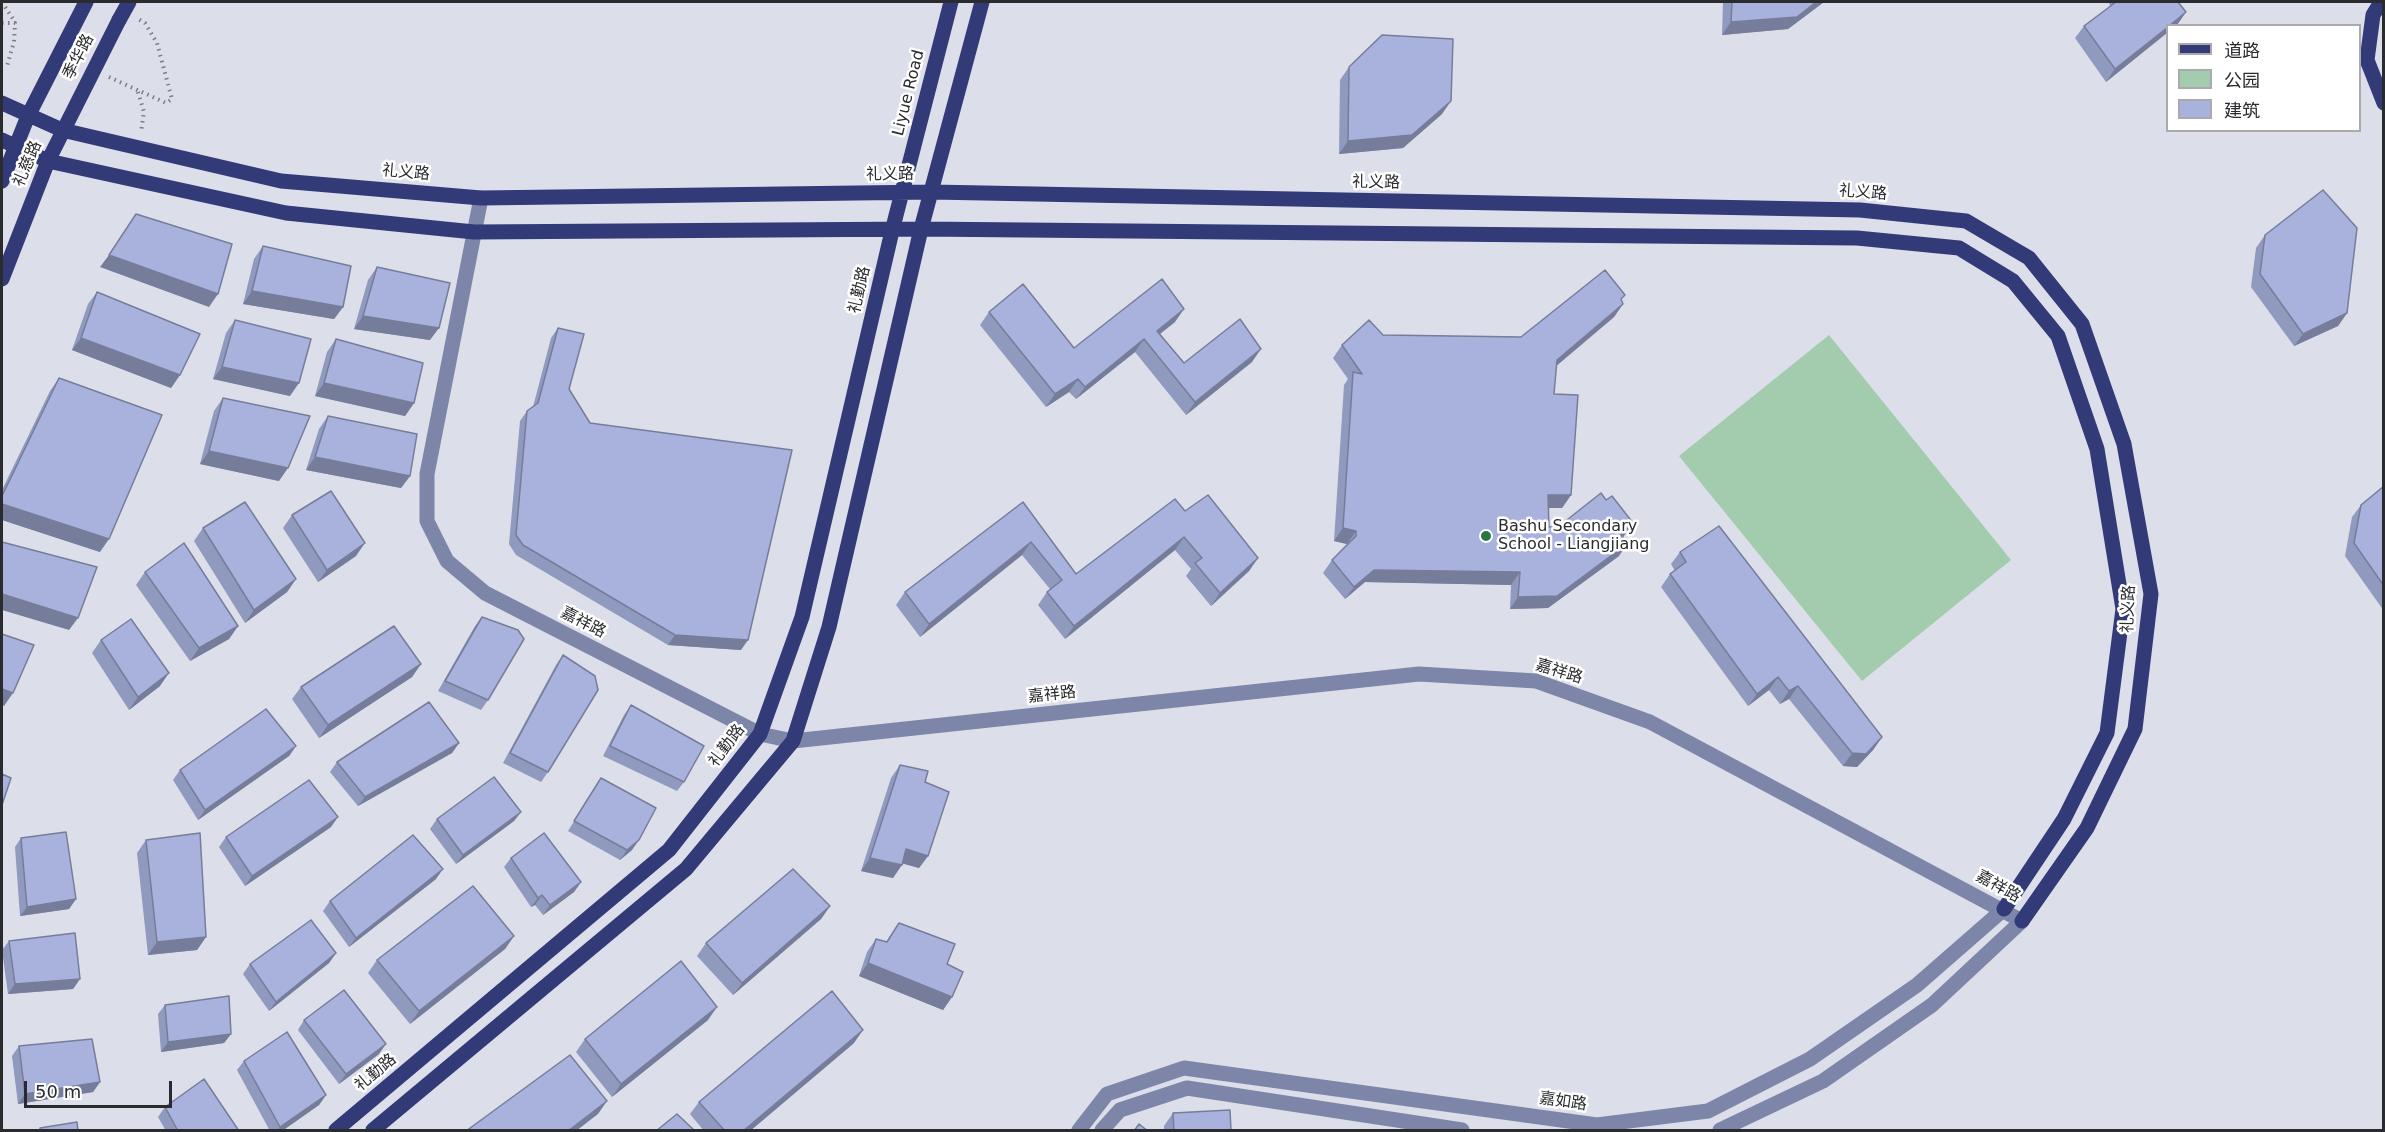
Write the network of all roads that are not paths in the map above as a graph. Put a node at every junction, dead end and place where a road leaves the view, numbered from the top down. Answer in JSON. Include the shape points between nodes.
{"nodes":[{"id":1,"x":86,"y":2,"type":"edge"},
{"id":2,"x":129,"y":2,"type":"edge"},
{"id":3,"x":951,"y":2,"type":"edge"},
{"id":4,"x":982,"y":2,"type":"edge"},
{"id":5,"x":2381,"y":2,"type":"edge"},
{"id":6,"x":2,"y":103,"type":"edge"},
{"id":7,"x":2384,"y":103,"type":"edge"},
{"id":8,"x":28,"y":116,"type":"junction"},
{"id":9,"x":62,"y":130,"type":"junction"},
{"id":10,"x":8,"y":143,"type":"edge"},
{"id":11,"x":48,"y":161,"type":"junction"},
{"id":12,"x":2,"y":180,"type":"edge"},
{"id":13,"x":932,"y":192,"type":"junction"},
{"id":14,"x":903,"y":194,"type":"junction"},
{"id":15,"x":481,"y":198,"type":"junction"},
{"id":16,"x":921,"y":229,"type":"junction"},
{"id":17,"x":892,"y":231,"type":"junction"},
{"id":18,"x":474,"y":232,"type":"junction"},
{"id":19,"x":2,"y":279,"type":"edge"},
{"id":20,"x":760,"y":734,"type":"junction"},
{"id":21,"x":793,"y":741,"type":"junction"},
{"id":22,"x":2004,"y":909,"type":"junction"},
{"id":23,"x":2022,"y":921,"type":"junction"},
{"id":24,"x":336,"y":1131,"type":"edge"},
{"id":25,"x":373,"y":1131,"type":"edge"},
{"id":26,"x":1079,"y":1131,"type":"edge"},
{"id":27,"x":1102,"y":1131,"type":"edge"},
{"id":28,"x":1462,"y":1131,"type":"edge"},
{"id":29,"x":1720,"y":1131,"type":"edge"}],
"edges":[{"from":1,"to":8,"type":"main road","name":"季华路"},
{"from":2,"to":9,"type":"main road","name":"季华路","bridge":true},
{"from":3,"to":14,"type":"main road","name":"Liyue Road"},
{"from":4,"to":13,"type":"main road"},
{"from":5,"to":7,"type":"main road","via":[[2373,15],[2367,60]]},
{"from":6,"to":8,"type":"main road","name":"礼义路"},
{"from":8,"to":9,"type":"main road","name":"礼义路"},
{"from":8,"to":10,"type":"main road","name":"礼慈路"},
{"from":9,"to":11,"type":"main road","name":"礼慈路"},
{"from":9,"to":15,"type":"main road","name":"礼义路","via":[[281,181]]},
{"from":10,"to":11,"type":"main road","name":"礼义路"},
{"from":10,"to":12,"type":"main road","name":"礼慈路"},
{"from":11,"to":18,"type":"main road","name":"礼义路","via":[[286,213]]},
{"from":11,"to":19,"type":"main road","name":"礼慈路"},
{"from":13,"to":14,"type":"main road","name":"礼义路"},
{"from":13,"to":16,"type":"main road"},
{"from":13,"to":23,"type":"main road","name":"礼义路","via":[[1860,210],[1966,221],[2029,258],[2082,324],[2124,444],[2151,594],[2135,729],[2087,828]]},
{"from":14,"to":15,"type":"main road","name":"礼义路"},
{"from":14,"to":17,"type":"main road","name":"礼勤路"},
{"from":15,"to":18,"type":"street","name":"嘉祥路"},
{"from":16,"to":17,"type":"main road","name":"礼义路"},
{"from":16,"to":21,"type":"main road","via":[[829,627]]},
{"from":16,"to":22,"type":"main road","name":"礼义路","via":[[1857,238],[1959,248],[2013,281],[2058,336],[2097,449],[2123,609],[2107,732],[2064,819]]},
{"from":17,"to":18,"type":"main road","name":"礼义路"},
{"from":17,"to":20,"type":"main road","name":"礼勤路","via":[[802,617]]},
{"from":18,"to":20,"type":"street","name":"嘉祥路","via":[[427,474],[427,521],[447,561],[485,593]]},
{"from":20,"to":21,"type":"street","name":"嘉祥路"},
{"from":20,"to":24,"type":"main road","name":"礼勤路","via":[[669,850]]},
{"from":21,"to":22,"type":"street","name":"嘉祥路","via":[[1419,674],[1536,681],[1650,722]]},
{"from":21,"to":25,"type":"main road","via":[[686,869]]},
{"from":22,"to":23,"type":"street","name":"嘉祥路"},
{"from":22,"to":26,"type":"street","name":"嘉如路","via":[[1917,985],[1810,1059],[1708,1111],[1597,1125],[1184,1068],[1107,1094]]},
{"from":23,"to":29,"type":"street","via":[[1932,1005],[1823,1081]]},
{"from":27,"to":28,"type":"street","via":[[1120,1110],[1187,1088]]}]}
